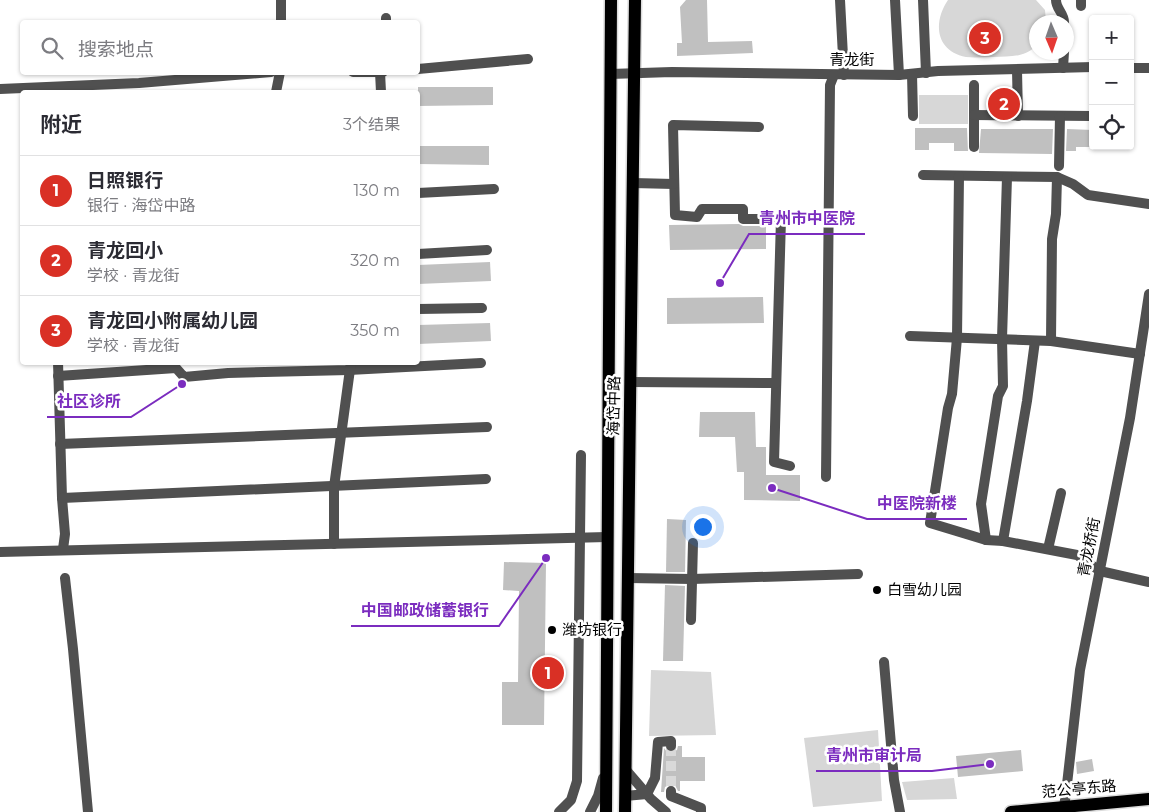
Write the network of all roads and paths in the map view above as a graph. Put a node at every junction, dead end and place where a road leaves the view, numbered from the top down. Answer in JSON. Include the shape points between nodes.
{"nodes":[{"id":1,"x":281,"y":0,"type":"edge"},
{"id":2,"x":611,"y":0,"type":"edge"},
{"id":3,"x":635,"y":0,"type":"edge"},
{"id":4,"x":840,"y":0,"type":"edge"},
{"id":5,"x":895,"y":0,"type":"edge"},
{"id":6,"x":923,"y":0,"type":"edge"},
{"id":7,"x":1056,"y":0,"type":"edge"},
{"id":8,"x":1063,"y":15,"type":"edge"},
{"id":9,"x":281,"y":20,"type":"edge"},
{"id":10,"x":528,"y":59,"type":"dead end"},
{"id":11,"x":1064,"y":60,"type":"edge"},
{"id":12,"x":1089,"y":67,"type":"edge"},
{"id":13,"x":1063,"y":68,"type":"junction"},
{"id":14,"x":1134,"y":68,"type":"edge"},
{"id":15,"x":1149,"y":68,"type":"edge"},
{"id":16,"x":420,"y":69,"type":"edge"},
{"id":17,"x":1017,"y":70,"type":"junction"},
{"id":18,"x":634,"y":73,"type":"junction"},
{"id":19,"x":926,"y":73,"type":"junction"},
{"id":20,"x":610,"y":74,"type":"junction"},
{"id":21,"x":912,"y":74,"type":"junction"},
{"id":22,"x":246,"y":75,"type":"edge"},
{"id":23,"x":279,"y":75,"type":"edge"},
{"id":24,"x":381,"y":75,"type":"edge"},
{"id":25,"x":839,"y":75,"type":"junction"},
{"id":26,"x":899,"y":75,"type":"junction"},
{"id":27,"x":974,"y":85,"type":"dead end"},
{"id":28,"x":138,"y":88,"type":"edge"},
{"id":29,"x":0,"y":89,"type":"edge"},
{"id":30,"x":276,"y":90,"type":"edge"},
{"id":31,"x":381,"y":90,"type":"edge"},
{"id":32,"x":974,"y":115,"type":"junction"},
{"id":33,"x":913,"y":116,"type":"dead end"},
{"id":34,"x":1018,"y":116,"type":"junction"},
{"id":35,"x":1060,"y":116,"type":"junction"},
{"id":36,"x":1089,"y":116,"type":"edge"},
{"id":37,"x":759,"y":127,"type":"dead end"},
{"id":38,"x":974,"y":147,"type":"dead end"},
{"id":39,"x":1059,"y":166,"type":"dead end"},
{"id":40,"x":923,"y":176,"type":"dead end"},
{"id":41,"x":959,"y":176,"type":"junction"},
{"id":42,"x":1007,"y":177,"type":"junction"},
{"id":43,"x":1057,"y":178,"type":"junction"},
{"id":44,"x":633,"y":183,"type":"junction"},
{"id":45,"x":674,"y":184,"type":"junction"},
{"id":46,"x":494,"y":189,"type":"dead end"},
{"id":47,"x":420,"y":193,"type":"edge"},
{"id":48,"x":1149,"y":204,"type":"edge"},
{"id":49,"x":487,"y":250,"type":"dead end"},
{"id":50,"x":420,"y":254,"type":"edge"},
{"id":51,"x":1149,"y":294,"type":"edge"},
{"id":52,"x":482,"y":308,"type":"dead end"},
{"id":53,"x":420,"y":309,"type":"edge"},
{"id":54,"x":910,"y":336,"type":"dead end"},
{"id":55,"x":957,"y":338,"type":"junction"},
{"id":56,"x":1002,"y":339,"type":"junction"},
{"id":57,"x":1035,"y":341,"type":"junction"},
{"id":58,"x":1051,"y":341,"type":"junction"},
{"id":59,"x":1140,"y":354,"type":"junction"},
{"id":60,"x":481,"y":363,"type":"dead end"},
{"id":61,"x":420,"y":364,"type":"edge"},
{"id":62,"x":58,"y":365,"type":"edge"},
{"id":63,"x":177,"y":365,"type":"edge"},
{"id":64,"x":394,"y":365,"type":"edge"},
{"id":65,"x":350,"y":366,"type":"edge"},
{"id":66,"x":58,"y":376,"type":"junction"},
{"id":67,"x":630,"y":382,"type":"junction"},
{"id":68,"x":776,"y":383,"type":"junction"},
{"id":69,"x":487,"y":427,"type":"dead end"},
{"id":70,"x":341,"y":432,"type":"junction"},
{"id":71,"x":60,"y":444,"type":"junction"},
{"id":72,"x":581,"y":455,"type":"dead end"},
{"id":73,"x":790,"y":466,"type":"dead end"},
{"id":74,"x":826,"y":476,"type":"dead end"},
{"id":75,"x":486,"y":479,"type":"dead end"},
{"id":76,"x":334,"y":487,"type":"junction"},
{"id":77,"x":1061,"y":493,"type":"dead end"},
{"id":78,"x":62,"y":498,"type":"junction"},
{"id":79,"x":607,"y":537,"type":"junction"},
{"id":80,"x":986,"y":540,"type":"junction"},
{"id":81,"x":1003,"y":541,"type":"junction"},
{"id":82,"x":693,"y":543,"type":"dead end"},
{"id":83,"x":334,"y":544,"type":"junction"},
{"id":84,"x":63,"y":549,"type":"junction"},
{"id":85,"x":1048,"y":549,"type":"junction"},
{"id":86,"x":0,"y":552,"type":"edge"},
{"id":87,"x":1100,"y":571,"type":"junction"},
{"id":88,"x":858,"y":574,"type":"dead end"},
{"id":89,"x":64,"y":578,"type":"dead end"},
{"id":90,"x":628,"y":578,"type":"junction"},
{"id":91,"x":692,"y":579,"type":"junction"},
{"id":92,"x":1149,"y":582,"type":"edge"},
{"id":93,"x":691,"y":620,"type":"dead end"},
{"id":94,"x":884,"y":662,"type":"dead end"},
{"id":95,"x":671,"y":746,"type":"dead end"},
{"id":96,"x":606,"y":770,"type":"junction"},
{"id":97,"x":626,"y":770,"type":"junction"},
{"id":98,"x":671,"y":791,"type":"dead end"},
{"id":99,"x":647,"y":794,"type":"junction"},
{"id":100,"x":625,"y":796,"type":"junction"},
{"id":101,"x":1149,"y":799,"type":"edge"},
{"id":102,"x":1062,"y":809,"type":"edge"},
{"id":103,"x":88,"y":812,"type":"edge"},
{"id":104,"x":559,"y":812,"type":"edge"},
{"id":105,"x":590,"y":812,"type":"edge"},
{"id":106,"x":606,"y":812,"type":"edge"},
{"id":107,"x":625,"y":812,"type":"edge"},
{"id":108,"x":666,"y":812,"type":"edge"},
{"id":109,"x":701,"y":812,"type":"edge"},
{"id":110,"x":900,"y":812,"type":"edge"},
{"id":111,"x":1011,"y":812,"type":"edge"}],
"edges":[{"from":1,"to":9,"type":"street"},
{"from":2,"to":20,"type":"main road","name":"海岱中路"},
{"from":3,"to":18,"type":"main road","name":"海岱中路"},
{"from":4,"to":25,"type":"street"},
{"from":5,"to":26,"type":"street"},
{"from":6,"to":19,"type":"street"},
{"from":7,"to":8,"type":"street"},
{"from":10,"to":16,"type":"street"},
{"from":11,"to":13,"type":"street"},
{"from":12,"to":13,"type":"street","name":"青龙街"},
{"from":13,"to":17,"type":"street","name":"青龙街"},
{"from":14,"to":15,"type":"street"},
{"from":17,"to":19,"type":"street","name":"青龙街"},
{"from":17,"to":34,"type":"street"},
{"from":18,"to":20,"type":"street","name":"青龙街"},
{"from":18,"to":25,"type":"street","name":"青龙街"},
{"from":18,"to":44,"type":"main road","name":"海岱中路"},
{"from":19,"to":21,"type":"street","name":"青龙街"},
{"from":20,"to":79,"type":"main road","name":"海岱中路"},
{"from":21,"to":26,"type":"street","name":"青龙街"},
{"from":21,"to":33,"type":"street"},
{"from":22,"to":28,"type":"street"},
{"from":23,"to":30,"type":"street"},
{"from":24,"to":31,"type":"street"},
{"from":25,"to":26,"type":"street","name":"青龙街"},
{"from":25,"to":74,"type":"street","via":[[830,85]]},
{"from":27,"to":32,"type":"street"},
{"from":28,"to":29,"type":"street"},
{"from":32,"to":34,"type":"street"},
{"from":32,"to":38,"type":"street"},
{"from":34,"to":35,"type":"street"},
{"from":35,"to":36,"type":"street"},
{"from":35,"to":39,"type":"street"},
{"from":37,"to":45,"type":"street","via":[[673,125]]},
{"from":40,"to":41,"type":"street"},
{"from":41,"to":42,"type":"street"},
{"from":41,"to":55,"type":"street"},
{"from":42,"to":43,"type":"street"},
{"from":42,"to":56,"type":"street"},
{"from":43,"to":48,"type":"street","via":[[1088,194]]},
{"from":43,"to":58,"type":"street","via":[[1052,240]]},
{"from":44,"to":45,"type":"street"},
{"from":44,"to":67,"type":"main road","name":"海岱中路"},
{"from":45,"to":68,"type":"street","via":[[675,215],[697,217],[702,208],[743,209],[743,219],[782,219]]},
{"from":46,"to":47,"type":"street"},
{"from":49,"to":50,"type":"street"},
{"from":51,"to":59,"type":"street","name":"青龙桥街"},
{"from":52,"to":53,"type":"street"},
{"from":54,"to":55,"type":"street"},
{"from":55,"to":56,"type":"street"},
{"from":55,"to":80,"type":"street","via":[[952,394],[930,523]]},
{"from":56,"to":57,"type":"street"},
{"from":56,"to":80,"type":"street","via":[[1003,386],[998,396],[981,504]]},
{"from":57,"to":58,"type":"street"},
{"from":57,"to":81,"type":"street"},
{"from":58,"to":59,"type":"street"},
{"from":59,"to":87,"type":"street","name":"青龙桥街"},
{"from":60,"to":61,"type":"street"},
{"from":62,"to":66,"type":"street"},
{"from":63,"to":65,"type":"street","via":[[184,376]]},
{"from":63,"to":66,"type":"street"},
{"from":64,"to":65,"type":"street"},
{"from":65,"to":70,"type":"street"},
{"from":66,"to":71,"type":"street"},
{"from":67,"to":68,"type":"street"},
{"from":67,"to":90,"type":"main road","name":"海岱中路"},
{"from":68,"to":73,"type":"street","via":[[774,462]]},
{"from":69,"to":70,"type":"street"},
{"from":70,"to":71,"type":"street"},
{"from":70,"to":76,"type":"street"},
{"from":71,"to":78,"type":"street"},
{"from":72,"to":104,"type":"street","via":[[576,781],[571,800]]},
{"from":75,"to":76,"type":"street"},
{"from":76,"to":78,"type":"street"},
{"from":76,"to":83,"type":"street"},
{"from":77,"to":85,"type":"street"},
{"from":78,"to":84,"type":"street","via":[[66,534]]},
{"from":79,"to":83,"type":"street"},
{"from":79,"to":96,"type":"main road","name":"海岱中路"},
{"from":80,"to":81,"type":"street"},
{"from":81,"to":85,"type":"street"},
{"from":82,"to":91,"type":"street"},
{"from":83,"to":84,"type":"street"},
{"from":84,"to":86,"type":"street"},
{"from":85,"to":87,"type":"street","via":[[1077,555]]},
{"from":87,"to":92,"type":"street"},
{"from":87,"to":102,"type":"street","name":"青龙桥街","via":[[1080,670]]},
{"from":88,"to":91,"type":"street"},
{"from":89,"to":103,"type":"street"},
{"from":90,"to":91,"type":"street"},
{"from":90,"to":97,"type":"main road","name":"海岱中路"},
{"from":91,"to":93,"type":"street"},
{"from":94,"to":110,"type":"street","via":[[894,780]]},
{"from":95,"to":99,"type":"street","via":[[671,741],[658,742],[655,778]]},
{"from":96,"to":105,"type":"street"},
{"from":96,"to":106,"type":"main road","name":"海岱中路"},
{"from":97,"to":99,"type":"street"},
{"from":97,"to":100,"type":"main road","name":"海岱中路"},
{"from":98,"to":109,"type":"street","via":[[671,796],[701,808]]},
{"from":99,"to":100,"type":"street"},
{"from":99,"to":108,"type":"street"},
{"from":100,"to":107,"type":"main road","name":"海岱中路"},
{"from":101,"to":102,"type":"main road","name":"范公亭东路"},
{"from":102,"to":111,"type":"main road","name":"范公亭东路"}]}
